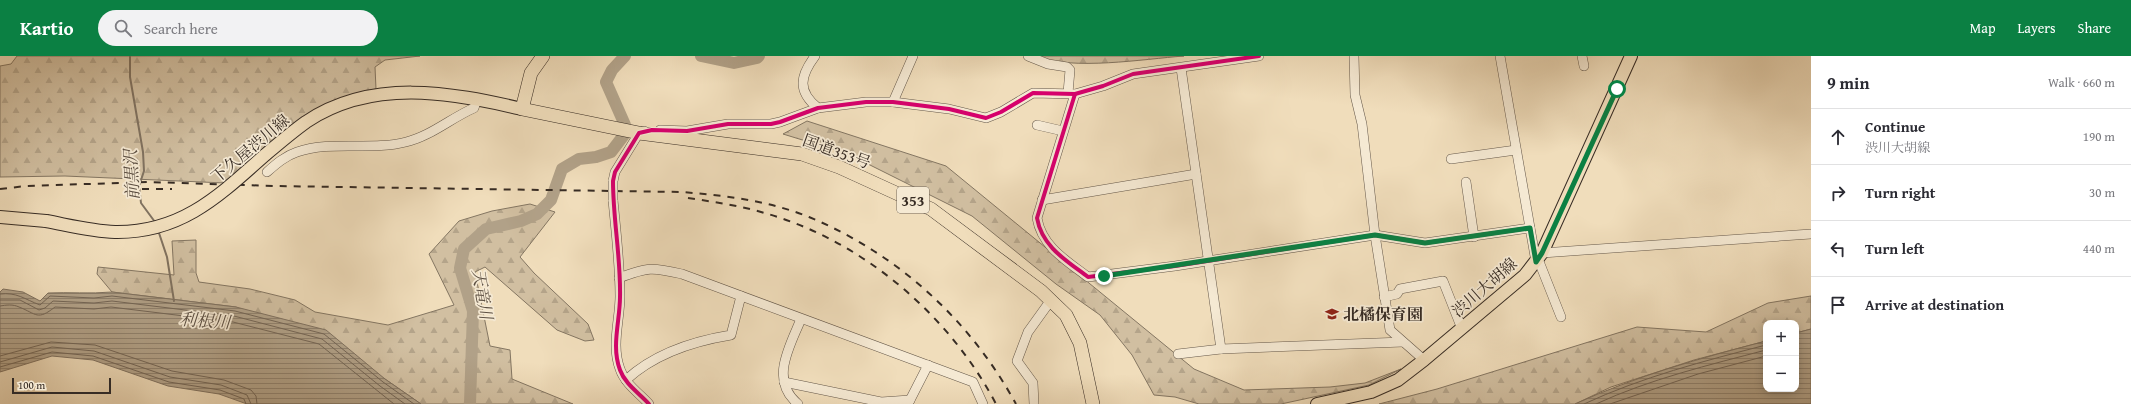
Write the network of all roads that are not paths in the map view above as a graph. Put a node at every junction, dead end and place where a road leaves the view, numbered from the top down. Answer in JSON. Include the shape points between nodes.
{"nodes":[{"id":1,"x":543,"y":56,"type":"edge"},
{"id":2,"x":815,"y":56,"type":"edge"},
{"id":3,"x":913,"y":56,"type":"edge"},
{"id":4,"x":1028,"y":56,"type":"edge"},
{"id":5,"x":1259,"y":56,"type":"edge"},
{"id":6,"x":1354,"y":56,"type":"edge"},
{"id":7,"x":1500,"y":56,"type":"edge"},
{"id":8,"x":1582,"y":56,"type":"edge"},
{"id":9,"x":1631,"y":56,"type":"edge"},
{"id":10,"x":1584,"y":66,"type":"dead end"},
{"id":11,"x":1181,"y":68,"type":"junction"},
{"id":12,"x":1072,"y":94,"type":"junction"},
{"id":13,"x":477,"y":99,"type":"junction"},
{"id":14,"x":893,"y":102,"type":"junction"},
{"id":15,"x":818,"y":108,"type":"junction"},
{"id":16,"x":522,"y":109,"type":"junction"},
{"id":17,"x":1037,"y":125,"type":"dead end"},
{"id":18,"x":1063,"y":131,"type":"junction"},
{"id":19,"x":635,"y":132,"type":"junction"},
{"id":20,"x":1516,"y":150,"type":"junction"},
{"id":21,"x":1451,"y":159,"type":"dead end"},
{"id":22,"x":267,"y":172,"type":"dead end"},
{"id":23,"x":1196,"y":174,"type":"junction"},
{"id":24,"x":1466,"y":182,"type":"dead end"},
{"id":25,"x":1042,"y":200,"type":"junction"},
{"id":26,"x":0,"y":217,"type":"edge"},
{"id":27,"x":1530,"y":228,"type":"junction"},
{"id":28,"x":1811,"y":234,"type":"edge"},
{"id":29,"x":1375,"y":235,"type":"junction"},
{"id":30,"x":1474,"y":237,"type":"junction"},
{"id":31,"x":1539,"y":258,"type":"junction"},
{"id":32,"x":1209,"y":261,"type":"junction"},
{"id":33,"x":619,"y":278,"type":"junction"},
{"id":34,"x":741,"y":296,"type":"junction"},
{"id":35,"x":1384,"y":297,"type":"junction"},
{"id":36,"x":1050,"y":300,"type":"junction"},
{"id":37,"x":1562,"y":317,"type":"dead end"},
{"id":38,"x":801,"y":319,"type":"junction"},
{"id":39,"x":1462,"y":329,"type":"junction"},
{"id":40,"x":1403,"y":342,"type":"junction"},
{"id":41,"x":1221,"y":349,"type":"junction"},
{"id":42,"x":1178,"y":354,"type":"dead end"},
{"id":43,"x":1424,"y":360,"type":"junction"},
{"id":44,"x":928,"y":365,"type":"junction"},
{"id":45,"x":626,"y":380,"type":"junction"},
{"id":46,"x":784,"y":382,"type":"junction"},
{"id":47,"x":909,"y":402,"type":"edge"},
{"id":48,"x":649,"y":404,"type":"edge"},
{"id":49,"x":798,"y":404,"type":"edge"},
{"id":50,"x":983,"y":404,"type":"edge"},
{"id":51,"x":1034,"y":404,"type":"edge"},
{"id":52,"x":1093,"y":404,"type":"edge"},
{"id":53,"x":1317,"y":404,"type":"edge"}],
"edges":[{"from":1,"to":16,"type":"highway","via":[[531,73]]},
{"from":2,"to":15,"type":"street","via":[[804,71],[803,91],[808,100]]},
{"from":3,"to":14,"type":"street"},
{"from":4,"to":12,"type":"street","via":[[1048,64],[1067,67],[1070,70]]},
{"from":5,"to":11,"type":"street"},
{"from":6,"to":29,"type":"street","via":[[1354,95],[1362,124]]},
{"from":7,"to":20,"type":"street"},
{"from":8,"to":10,"type":"street"},
{"from":9,"to":31,"type":"main road","name":"渋川大胡線"},
{"from":11,"to":12,"type":"street","via":[[1133,74],[1103,86]]},
{"from":11,"to":23,"type":"street"},
{"from":12,"to":14,"type":"street","via":[[1033,93],[986,118],[950,109]]},
{"from":12,"to":18,"type":"street"},
{"from":13,"to":16,"type":"main road","name":"下久屋渋川線"},
{"from":13,"to":22,"type":"street","via":[[474,108],[411,141],[314,148],[296,152]]},
{"from":13,"to":26,"type":"main road","name":"下久屋渋川線","bridge":true,"via":[[420,92],[368,96],[338,106],[318,116],[265,155],[201,209],[163,226],[114,232],[46,221]]},
{"from":14,"to":15,"type":"street","via":[[866,102]]},
{"from":15,"to":19,"type":"street","via":[[771,124],[728,124],[687,131]]},
{"from":16,"to":19,"type":"highway","name":"国道353号","number":"353"},
{"from":17,"to":18,"type":"street"},
{"from":18,"to":25,"type":"street"},
{"from":19,"to":33,"type":"street","bridge":true,"via":[[613,181]]},
{"from":19,"to":36,"type":"highway","name":"国道353号","number":"353","via":[[814,157],[931,209]]},
{"from":20,"to":21,"type":"street"},
{"from":20,"to":27,"type":"street"},
{"from":23,"to":25,"type":"street"},
{"from":23,"to":32,"type":"street"},
{"from":24,"to":30,"type":"street"},
{"from":25,"to":32,"type":"street","via":[[1038,218],[1042,235],[1054,251],[1088,277]]},
{"from":27,"to":30,"type":"street"},
{"from":27,"to":31,"type":"street"},
{"from":28,"to":31,"type":"street"},
{"from":29,"to":30,"type":"street","via":[[1425,243]]},
{"from":29,"to":32,"type":"street"},
{"from":29,"to":35,"type":"street"},
{"from":31,"to":37,"type":"street"},
{"from":31,"to":39,"type":"main road","name":"渋川大胡線","via":[[1525,275]]},
{"from":32,"to":41,"type":"street"},
{"from":33,"to":34,"type":"street","via":[[638,270],[653,268],[682,274]]},
{"from":33,"to":45,"type":"street","via":[[616,348],[620,370]]},
{"from":34,"to":38,"type":"street"},
{"from":34,"to":45,"type":"street","via":[[731,335],[681,347],[636,370]]},
{"from":35,"to":39,"type":"street","via":[[1397,294],[1400,289],[1443,281]]},
{"from":35,"to":40,"type":"street","via":[[1390,330]]},
{"from":36,"to":51,"type":"street","via":[[1028,332],[1018,360],[1033,383]]},
{"from":36,"to":52,"type":"highway","name":"国道353号","number":"353","via":[[1066,315],[1080,343]]},
{"from":38,"to":44,"type":"street"},
{"from":38,"to":46,"type":"street","via":[[786,354]]},
{"from":39,"to":43,"type":"main road","name":"渋川大胡線"},
{"from":40,"to":41,"type":"street"},
{"from":40,"to":43,"type":"street"},
{"from":41,"to":42,"type":"street"},
{"from":43,"to":53,"type":"main road","name":"渋川大胡線","via":[[1385,387]]},
{"from":44,"to":47,"type":"street"},
{"from":44,"to":50,"type":"street","via":[[973,382]]},
{"from":45,"to":48,"type":"street"},
{"from":46,"to":47,"type":"street","via":[[881,402]]},
{"from":46,"to":49,"type":"street","via":[[789,397]]}]}
